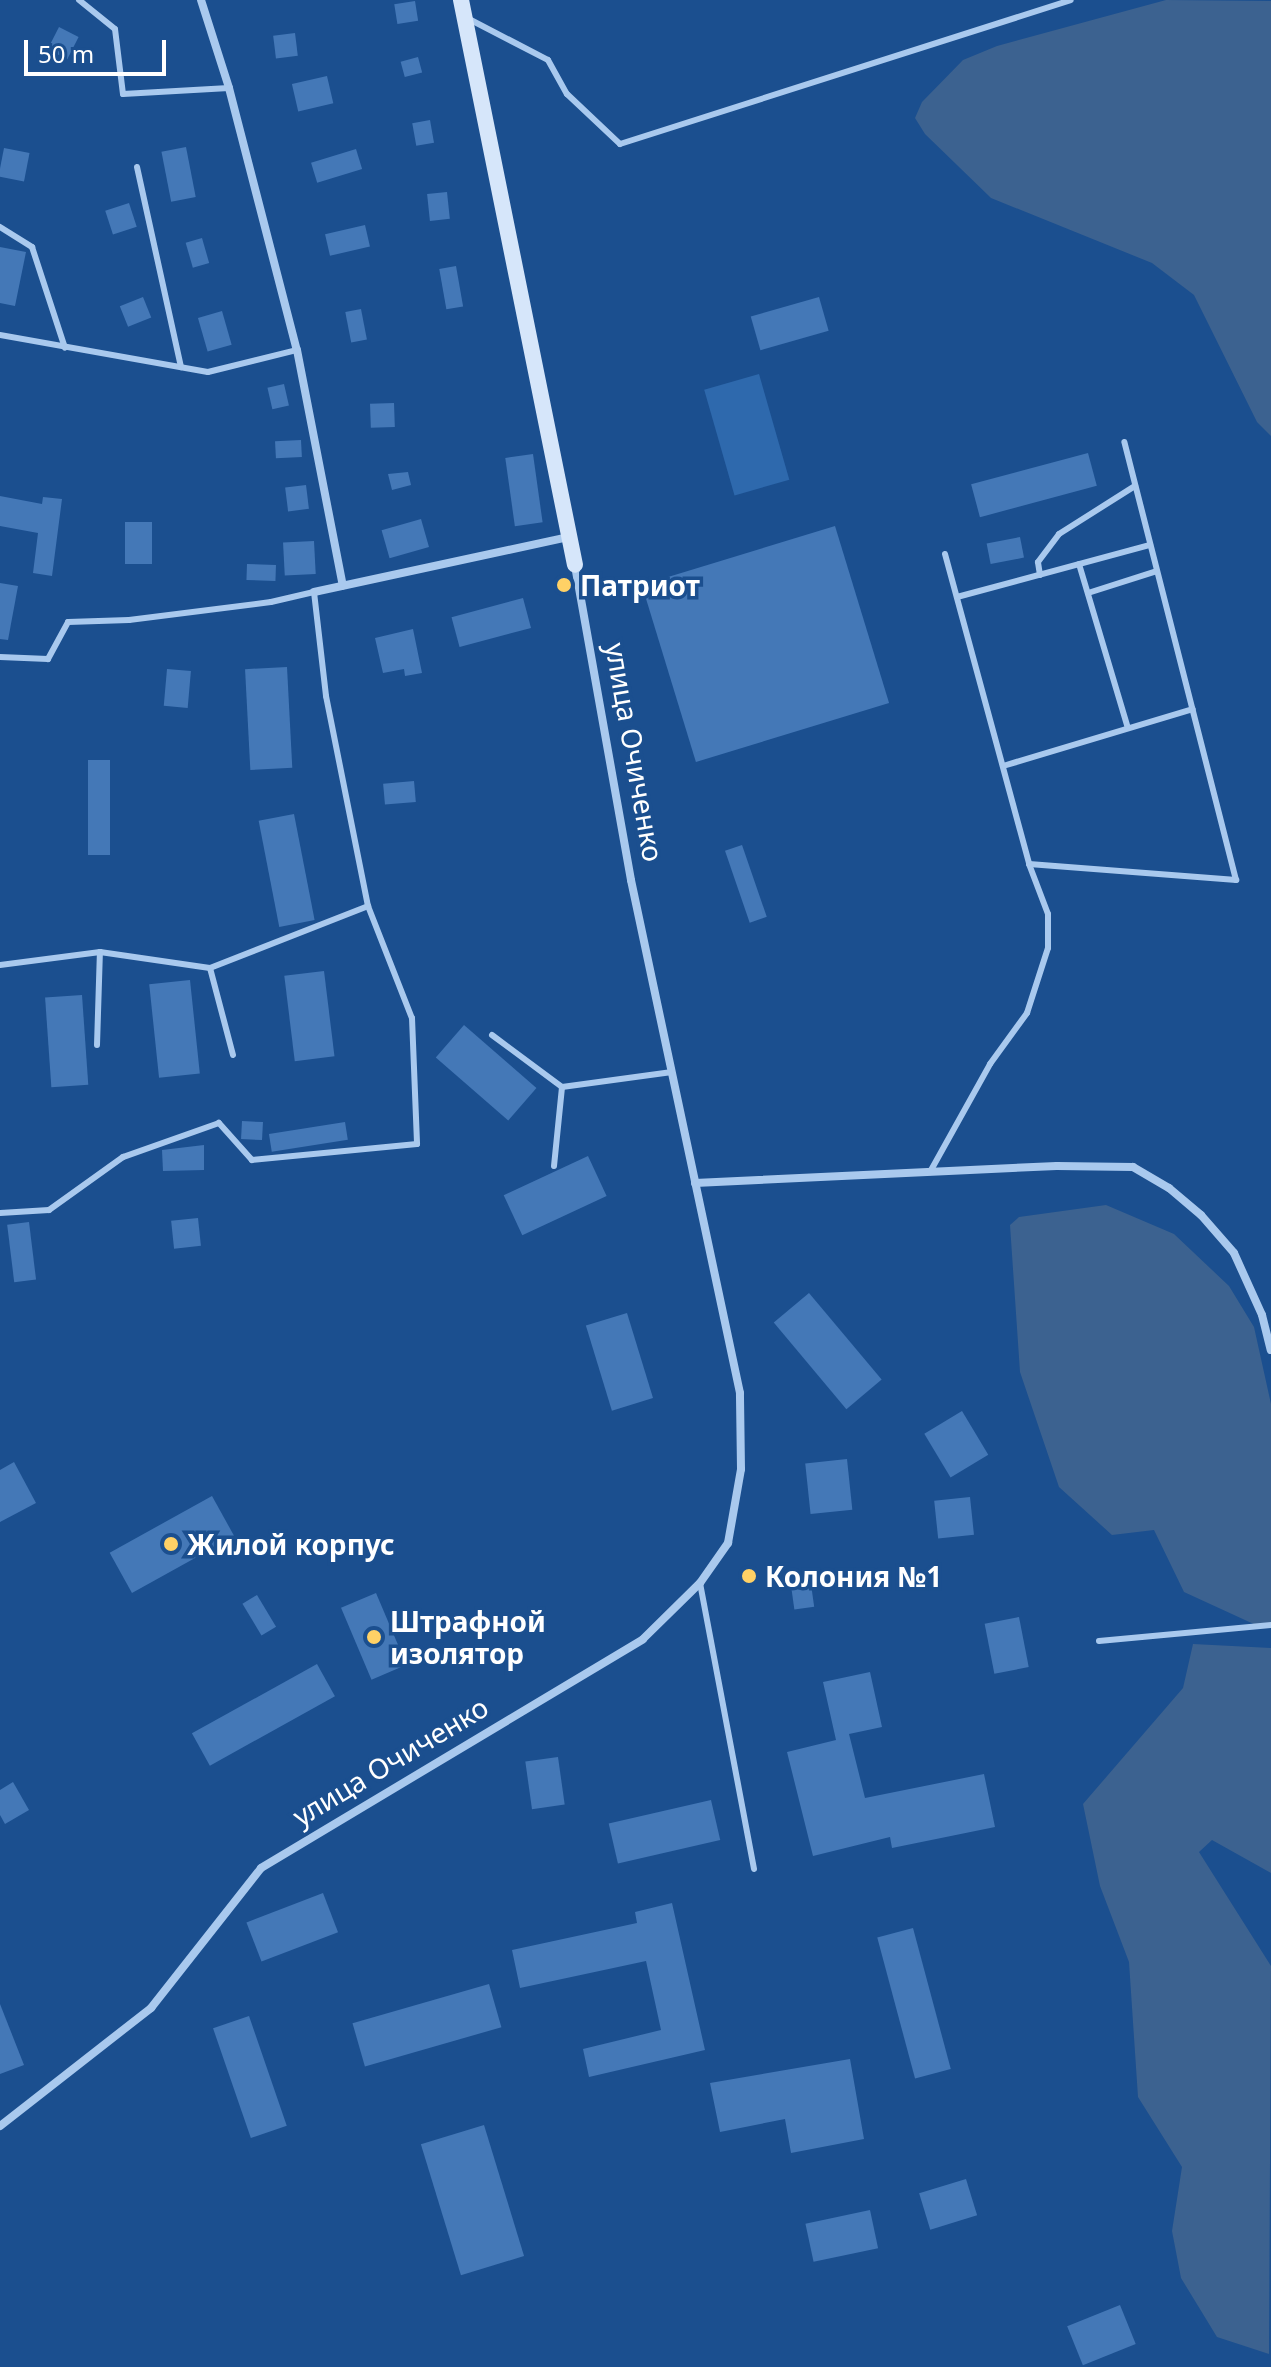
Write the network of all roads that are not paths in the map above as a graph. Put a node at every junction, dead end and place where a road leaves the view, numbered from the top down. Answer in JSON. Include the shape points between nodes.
{"nodes":[{"id":1,"x":79,"y":0,"type":"edge"},
{"id":2,"x":201,"y":0,"type":"edge"},
{"id":3,"x":1071,"y":0,"type":"edge"},
{"id":4,"x":462,"y":8,"type":"edge"},
{"id":5,"x":229,"y":88,"type":"junction"},
{"id":6,"x":137,"y":167,"type":"dead end"},
{"id":7,"x":0,"y":227,"type":"edge"},
{"id":8,"x":0,"y":335,"type":"edge"},
{"id":9,"x":65,"y":348,"type":"junction"},
{"id":10,"x":297,"y":350,"type":"junction"},
{"id":11,"x":181,"y":367,"type":"junction"},
{"id":12,"x":1124,"y":442,"type":"dead end"},
{"id":13,"x":1135,"y":486,"type":"junction"},
{"id":14,"x":570,"y":536,"type":"junction"},
{"id":15,"x":1150,"y":545,"type":"junction"},
{"id":16,"x":945,"y":554,"type":"dead end"},
{"id":17,"x":1079,"y":564,"type":"junction"},
{"id":18,"x":575,"y":565,"type":"joint"},
{"id":19,"x":1157,"y":571,"type":"junction"},
{"id":20,"x":1040,"y":575,"type":"junction"},
{"id":21,"x":343,"y":586,"type":"junction"},
{"id":22,"x":314,"y":592,"type":"junction"},
{"id":23,"x":1088,"y":593,"type":"junction"},
{"id":24,"x":957,"y":597,"type":"junction"},
{"id":25,"x":0,"y":657,"type":"edge"},
{"id":26,"x":1193,"y":709,"type":"junction"},
{"id":27,"x":1128,"y":728,"type":"junction"},
{"id":28,"x":1003,"y":766,"type":"junction"},
{"id":29,"x":1029,"y":864,"type":"junction"},
{"id":30,"x":368,"y":906,"type":"junction"},
{"id":31,"x":100,"y":952,"type":"junction"},
{"id":32,"x":0,"y":965,"type":"edge"},
{"id":33,"x":210,"y":968,"type":"junction"},
{"id":34,"x":492,"y":1035,"type":"dead end"},
{"id":35,"x":97,"y":1045,"type":"dead end"},
{"id":36,"x":233,"y":1055,"type":"dead end"},
{"id":37,"x":672,"y":1072,"type":"junction"},
{"id":38,"x":562,"y":1087,"type":"junction"},
{"id":39,"x":554,"y":1166,"type":"dead end"},
{"id":40,"x":930,"y":1172,"type":"junction"},
{"id":41,"x":695,"y":1183,"type":"junction"},
{"id":42,"x":0,"y":1213,"type":"edge"},
{"id":43,"x":1271,"y":1350,"type":"edge"},
{"id":44,"x":700,"y":1583,"type":"junction"},
{"id":45,"x":1271,"y":1625,"type":"edge"},
{"id":46,"x":1099,"y":1641,"type":"dead end"},
{"id":47,"x":754,"y":1869,"type":"dead end"},
{"id":48,"x":0,"y":2126,"type":"edge"}],
"edges":[{"from":1,"to":5,"type":"lane","via":[[115,29],[123,94]]},
{"from":2,"to":5,"type":"street"},
{"from":3,"to":4,"type":"lane","via":[[620,144],[567,94],[548,60]]},
{"from":4,"to":14,"type":"street","name":"улица Очиченко"},
{"from":5,"to":10,"type":"street"},
{"from":6,"to":11,"type":"lane"},
{"from":7,"to":9,"type":"lane","via":[[32,247]]},
{"from":8,"to":9,"type":"lane"},
{"from":9,"to":11,"type":"lane"},
{"from":10,"to":11,"type":"lane","via":[[208,372]]},
{"from":10,"to":21,"type":"street"},
{"from":12,"to":13,"type":"lane"},
{"from":13,"to":15,"type":"lane"},
{"from":13,"to":20,"type":"lane","via":[[1059,534],[1038,562]]},
{"from":14,"to":18,"type":"street","name":"улица Очиченко"},
{"from":14,"to":21,"type":"street"},
{"from":15,"to":17,"type":"lane"},
{"from":15,"to":19,"type":"lane"},
{"from":16,"to":24,"type":"lane"},
{"from":17,"to":20,"type":"lane"},
{"from":17,"to":23,"type":"lane"},
{"from":18,"to":37,"type":"street","name":"улица Очиченко","via":[[631,880]]},
{"from":19,"to":23,"type":"lane"},
{"from":19,"to":26,"type":"lane"},
{"from":20,"to":24,"type":"lane"},
{"from":21,"to":22,"type":"street"},
{"from":22,"to":25,"type":"lane","via":[[129,620],[68,622],[48,659]]},
{"from":22,"to":30,"type":"lane","via":[[326,696]]},
{"from":23,"to":27,"type":"lane"},
{"from":24,"to":28,"type":"lane"},
{"from":26,"to":27,"type":"lane"},
{"from":26,"to":29,"type":"lane","via":[[1236,880]]},
{"from":27,"to":28,"type":"lane"},
{"from":28,"to":29,"type":"lane"},
{"from":29,"to":40,"type":"lane","via":[[1048,914],[1048,948],[1040,974],[1027,1013],[990,1064]]},
{"from":30,"to":33,"type":"lane"},
{"from":30,"to":42,"type":"lane","via":[[412,1018],[417,1144],[252,1160],[219,1123],[123,1157],[49,1210]]},
{"from":31,"to":32,"type":"lane"},
{"from":31,"to":33,"type":"lane"},
{"from":31,"to":35,"type":"lane"},
{"from":33,"to":36,"type":"lane"},
{"from":34,"to":38,"type":"lane"},
{"from":37,"to":38,"type":"lane"},
{"from":37,"to":41,"type":"street","name":"улица Очиченко"},
{"from":38,"to":39,"type":"lane"},
{"from":40,"to":41,"type":"street"},
{"from":40,"to":43,"type":"street","via":[[1133,1167],[1201,1215],[1234,1253],[1262,1315]]},
{"from":41,"to":44,"type":"street","name":"улица Очиченко","via":[[740,1393],[741,1469],[728,1543]]},
{"from":44,"to":47,"type":"lane"},
{"from":44,"to":48,"type":"street","name":"улица Очиченко","via":[[643,1639],[261,1868],[151,2008]]},
{"from":45,"to":46,"type":"lane"}]}
